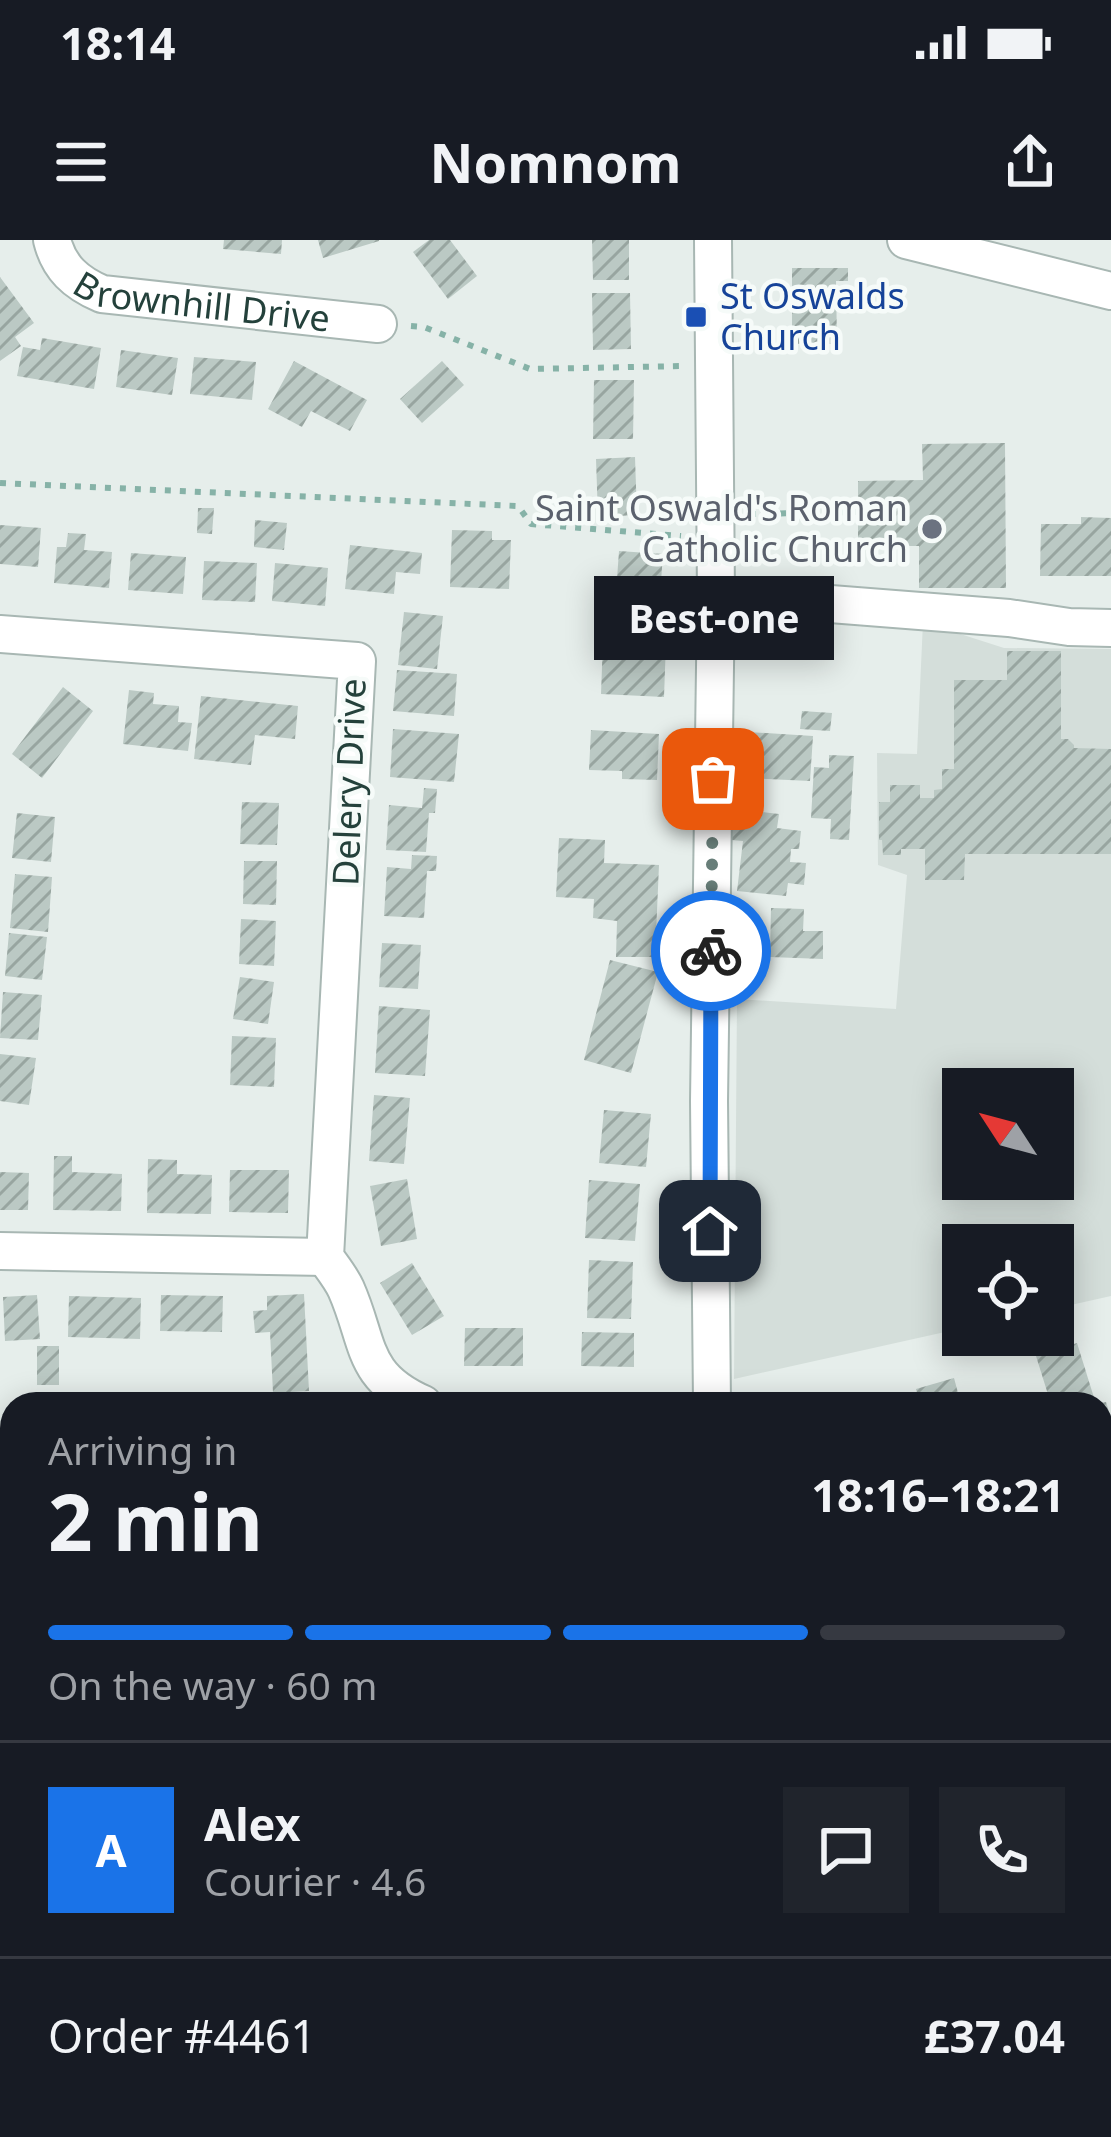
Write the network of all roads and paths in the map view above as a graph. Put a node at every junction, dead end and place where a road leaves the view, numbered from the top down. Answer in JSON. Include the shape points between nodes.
{"nodes":[{"id":1,"x":52,"y":240,"type":"edge"},
{"id":2,"x":713,"y":240,"type":"edge"},
{"id":3,"x":906,"y":240,"type":"edge"},
{"id":4,"x":1111,"y":291,"type":"edge"},
{"id":5,"x":378,"y":323,"type":"joint"},
{"id":6,"x":716,"y":365,"type":"junction"},
{"id":7,"x":0,"y":483,"type":"edge"},
{"id":8,"x":858,"y":512,"type":"dead end"},
{"id":9,"x":716,"y":527,"type":"junction"},
{"id":10,"x":716,"y":595,"type":"junction"},
{"id":11,"x":1111,"y":628,"type":"edge"},
{"id":12,"x":0,"y":634,"type":"edge"},
{"id":13,"x":0,"y":1251,"type":"edge"},
{"id":14,"x":325,"y":1257,"type":"junction"},
{"id":15,"x":400,"y":1392,"type":"edge"},
{"id":16,"x":712,"y":1392,"type":"edge"}],
"edges":[{"from":1,"to":5,"type":"street","name":"Brownhill Drive","via":[[70,275],[102,294]]},
{"from":2,"to":6,"type":"street"},
{"from":3,"to":4,"type":"street"},
{"from":5,"to":6,"type":"path","via":[[424,327],[530,369]]},
{"from":6,"to":9,"type":"street"},
{"from":7,"to":9,"type":"path","via":[[518,506],[531,524]]},
{"from":8,"to":9,"type":"path"},
{"from":9,"to":10,"type":"street"},
{"from":10,"to":11,"type":"street"},
{"from":10,"to":16,"type":"street"},
{"from":12,"to":14,"type":"street","name":"Delery Drive","via":[[357,662]]},
{"from":13,"to":14,"type":"street"},
{"from":14,"to":15,"type":"street","via":[[375,1368]]}]}
